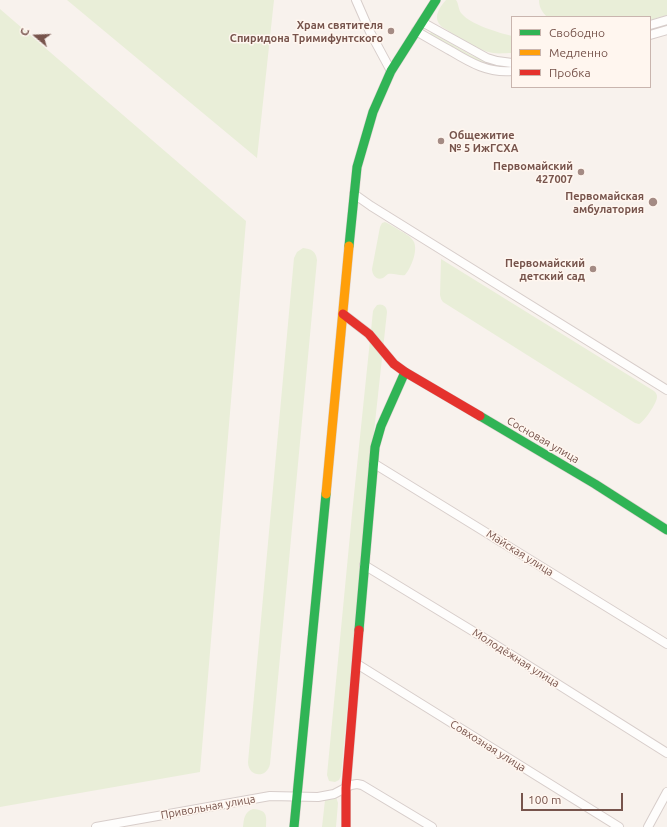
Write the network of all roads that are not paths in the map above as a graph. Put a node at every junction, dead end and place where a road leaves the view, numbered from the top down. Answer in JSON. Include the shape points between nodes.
{"nodes":[{"id":1,"x":356,"y":0,"type":"edge"},
{"id":2,"x":436,"y":0,"type":"edge"},
{"id":3,"x":667,"y":20,"type":"edge"},
{"id":4,"x":422,"y":22,"type":"junction"},
{"id":5,"x":651,"y":25,"type":"edge"},
{"id":6,"x":667,"y":30,"type":"edge"},
{"id":7,"x":416,"y":31,"type":"junction"},
{"id":8,"x":651,"y":35,"type":"edge"},
{"id":9,"x":511,"y":63,"type":"edge"},
{"id":10,"x":391,"y":71,"type":"junction"},
{"id":11,"x":511,"y":72,"type":"edge"},
{"id":12,"x":354,"y":194,"type":"junction"},
{"id":13,"x":343,"y":314,"type":"junction"},
{"id":14,"x":394,"y":364,"type":"junction"},
{"id":15,"x":405,"y":372,"type":"junction"},
{"id":16,"x":399,"y":386,"type":"junction"},
{"id":17,"x":667,"y":390,"type":"edge"},
{"id":18,"x":374,"y":463,"type":"junction"},
{"id":19,"x":667,"y":530,"type":"edge"},
{"id":20,"x":364,"y":565,"type":"junction"},
{"id":21,"x":667,"y":644,"type":"edge"},
{"id":22,"x":357,"y":664,"type":"junction"},
{"id":23,"x":667,"y":753,"type":"edge"},
{"id":24,"x":346,"y":788,"type":"junction"},
{"id":25,"x":667,"y":792,"type":"edge"},
{"id":26,"x":297,"y":797,"type":"junction"},
{"id":27,"x":96,"y":827,"type":"edge"},
{"id":28,"x":294,"y":827,"type":"edge"},
{"id":29,"x":346,"y":827,"type":"edge"},
{"id":30,"x":432,"y":827,"type":"edge"},
{"id":31,"x":619,"y":827,"type":"edge"},
{"id":32,"x":648,"y":827,"type":"edge"}],
"edges":[{"from":1,"to":10,"type":"street"},
{"from":2,"to":4,"type":"street"},
{"from":3,"to":5,"type":"street"},
{"from":4,"to":7,"type":"street"},
{"from":4,"to":9,"type":"street","via":[[487,58]]},
{"from":6,"to":8,"type":"street"},
{"from":7,"to":10,"type":"street"},
{"from":7,"to":11,"type":"street","via":[[482,68]]},
{"from":10,"to":12,"type":"street","via":[[373,112],[357,167]]},
{"from":12,"to":13,"type":"street"},
{"from":12,"to":17,"type":"street"},
{"from":13,"to":14,"type":"street","name":"Сосновая улица","via":[[369,334]]},
{"from":13,"to":26,"type":"street"},
{"from":14,"to":15,"type":"street","name":"Сосновая улица"},
{"from":14,"to":16,"type":"street"},
{"from":15,"to":16,"type":"street"},
{"from":15,"to":19,"type":"street","name":"Сосновая улица","via":[[600,487]]},
{"from":16,"to":18,"type":"street","via":[[378,436]]},
{"from":18,"to":20,"type":"street"},
{"from":18,"to":21,"type":"street","name":"Майская улица"},
{"from":20,"to":22,"type":"street"},
{"from":20,"to":23,"type":"street","name":"Молодёжная улица"},
{"from":22,"to":24,"type":"street"},
{"from":22,"to":31,"type":"street","name":"Совхозная улица"},
{"from":24,"to":26,"type":"street","name":"Привольная улица","via":[[334,794],[318,797]]},
{"from":24,"to":29,"type":"street"},
{"from":24,"to":30,"type":"street","name":"Привольная улица","via":[[362,785]]},
{"from":25,"to":32,"type":"street"},
{"from":26,"to":27,"type":"street","name":"Привольная улица","via":[[270,796]]},
{"from":26,"to":28,"type":"street"}]}
